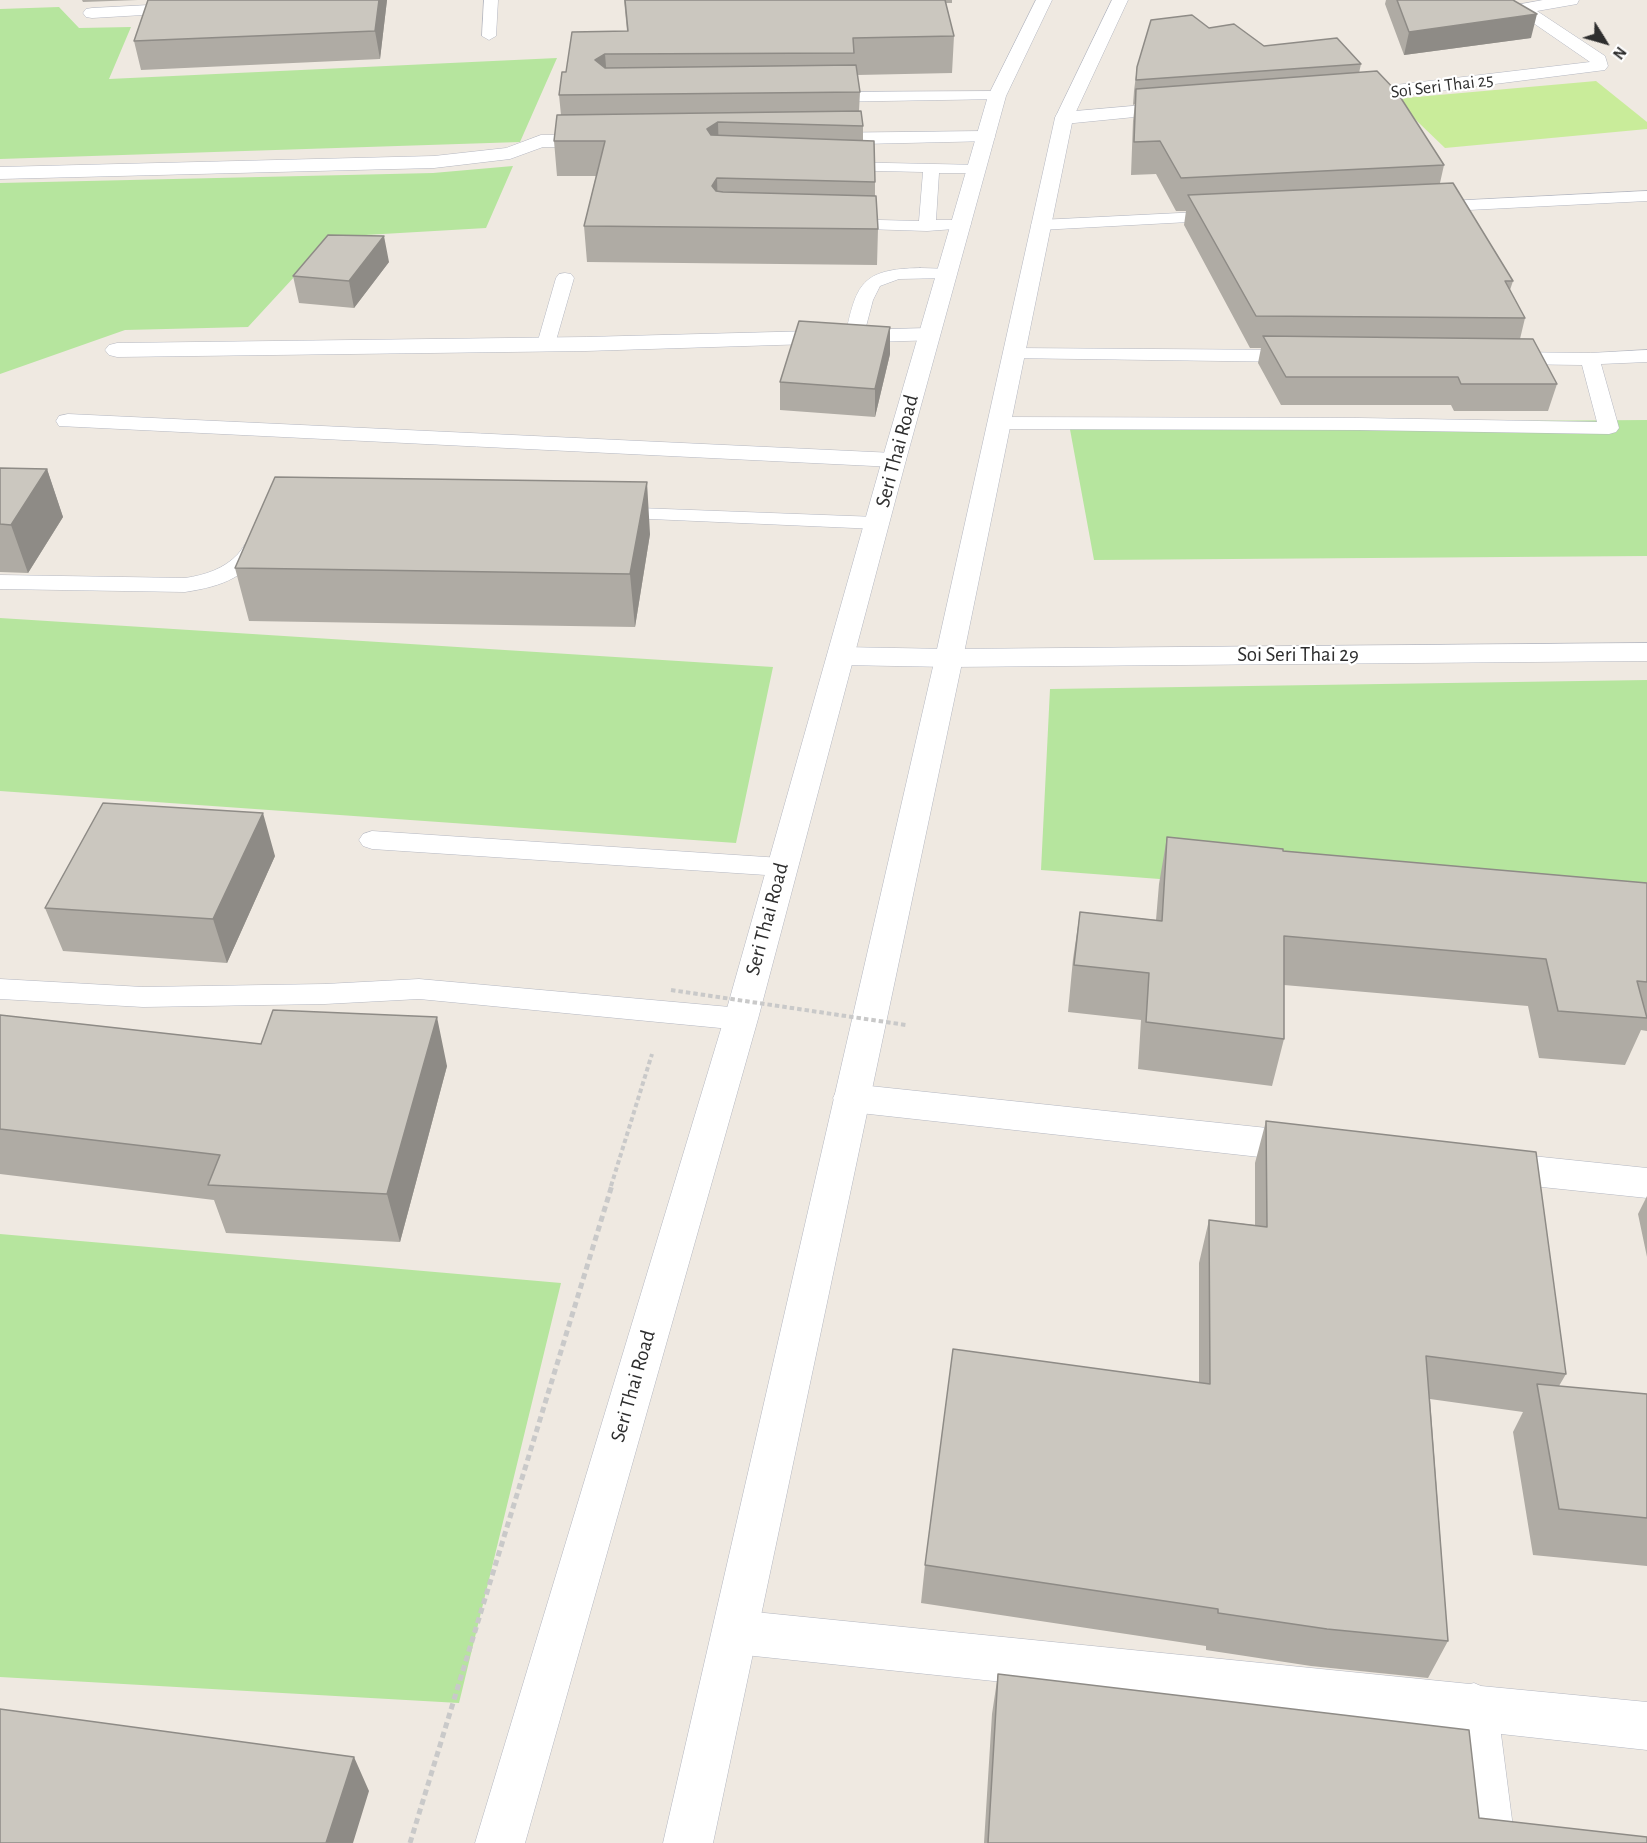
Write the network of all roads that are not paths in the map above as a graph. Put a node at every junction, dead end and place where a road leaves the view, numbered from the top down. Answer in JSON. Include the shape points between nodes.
{"nodes":[{"id":1,"x":491,"y":0,"type":"edge"},
{"id":2,"x":1044,"y":0,"type":"edge"},
{"id":3,"x":1120,"y":0,"type":"edge"},
{"id":4,"x":1571,"y":0,"type":"edge"},
{"id":5,"x":210,"y":7,"type":"edge"},
{"id":6,"x":92,"y":13,"type":"dead end"},
{"id":7,"x":489,"y":36,"type":"dead end"},
{"id":8,"x":997,"y":96,"type":"junction"},
{"id":9,"x":808,"y":97,"type":"edge"},
{"id":10,"x":1335,"y":97,"type":"edge"},
{"id":11,"x":1192,"y":107,"type":"edge"},
{"id":12,"x":1064,"y":118,"type":"junction"},
{"id":13,"x":985,"y":137,"type":"junction"},
{"id":14,"x":796,"y":139,"type":"edge"},
{"id":15,"x":619,"y":140,"type":"edge"},
{"id":16,"x":825,"y":167,"type":"edge"},
{"id":17,"x":976,"y":168,"type":"junction"},
{"id":18,"x":931,"y":170,"type":"junction"},
{"id":19,"x":0,"y":173,"type":"edge"},
{"id":20,"x":1647,"y":196,"type":"edge"},
{"id":21,"x":1408,"y":208,"type":"edge"},
{"id":22,"x":1241,"y":216,"type":"edge"},
{"id":23,"x":820,"y":223,"type":"edge"},
{"id":24,"x":962,"y":224,"type":"junction"},
{"id":25,"x":1040,"y":225,"type":"junction"},
{"id":26,"x":927,"y":226,"type":"junction"},
{"id":27,"x":947,"y":273,"type":"junction"},
{"id":28,"x":565,"y":278,"type":"dead end"},
{"id":29,"x":929,"y":335,"type":"junction"},
{"id":30,"x":854,"y":338,"type":"junction"},
{"id":31,"x":546,"y":344,"type":"junction"},
{"id":32,"x":117,"y":350,"type":"dead end"},
{"id":33,"x":1013,"y":354,"type":"junction"},
{"id":34,"x":1647,"y":356,"type":"edge"},
{"id":35,"x":1318,"y":357,"type":"edge"},
{"id":36,"x":1484,"y":358,"type":"edge"},
{"id":37,"x":1590,"y":359,"type":"junction"},
{"id":38,"x":68,"y":421,"type":"dead end"},
{"id":39,"x":1000,"y":423,"type":"junction"},
{"id":40,"x":894,"y":460,"type":"junction"},
{"id":41,"x":588,"y":513,"type":"edge"},
{"id":42,"x":267,"y":523,"type":"edge"},
{"id":43,"x":877,"y":523,"type":"junction"},
{"id":44,"x":0,"y":582,"type":"edge"},
{"id":45,"x":1647,"y":652,"type":"edge"},
{"id":46,"x":841,"y":656,"type":"junction"},
{"id":47,"x":949,"y":658,"type":"junction"},
{"id":48,"x":372,"y":840,"type":"dead end"},
{"id":49,"x":781,"y":867,"type":"junction"},
{"id":50,"x":0,"y":989,"type":"edge"},
{"id":51,"x":741,"y":1019,"type":"junction"},
{"id":52,"x":851,"y":1098,"type":"junction"},
{"id":53,"x":1338,"y":1150,"type":"edge"},
{"id":54,"x":1457,"y":1163,"type":"edge"},
{"id":55,"x":1647,"y":1183,"type":"edge"},
{"id":56,"x":735,"y":1632,"type":"junction"},
{"id":57,"x":1474,"y":1706,"type":"junction"},
{"id":58,"x":1647,"y":1726,"type":"edge"},
{"id":59,"x":500,"y":1843,"type":"edge"},
{"id":60,"x":688,"y":1843,"type":"edge"},
{"id":61,"x":1490,"y":1843,"type":"edge"}],
"edges":[{"from":1,"to":7,"type":"lane"},
{"from":2,"to":8,"type":"street","name":"Seri Thai Road"},
{"from":3,"to":12,"type":"street"},
{"from":4,"to":10,"type":"street","name":"Soi Seri Thai 25","via":[[1522,9],[1589,52],[1599,60],[1599,66]]},
{"from":5,"to":6,"type":"street"},
{"from":8,"to":9,"type":"lane"},
{"from":8,"to":13,"type":"street","name":"Seri Thai Road"},
{"from":11,"to":12,"type":"street"},
{"from":12,"to":25,"type":"street"},
{"from":13,"to":14,"type":"street"},
{"from":13,"to":17,"type":"street","name":"Seri Thai Road"},
{"from":15,"to":19,"type":"street","via":[[541,141],[510,153],[434,162]]},
{"from":16,"to":18,"type":"lane"},
{"from":17,"to":18,"type":"lane"},
{"from":17,"to":24,"type":"street","name":"Seri Thai Road"},
{"from":18,"to":26,"type":"lane"},
{"from":20,"to":21,"type":"lane"},
{"from":22,"to":25,"type":"lane"},
{"from":23,"to":26,"type":"lane"},
{"from":24,"to":26,"type":"lane"},
{"from":24,"to":27,"type":"street","name":"Seri Thai Road"},
{"from":25,"to":33,"type":"street"},
{"from":27,"to":29,"type":"street","name":"Seri Thai Road"},
{"from":27,"to":30,"type":"lane","via":[[891,275],[873,282]]},
{"from":28,"to":31,"type":"lane"},
{"from":29,"to":30,"type":"street"},
{"from":29,"to":40,"type":"street","name":"Seri Thai Road"},
{"from":30,"to":31,"type":"street"},
{"from":31,"to":32,"type":"street"},
{"from":33,"to":35,"type":"lane"},
{"from":33,"to":39,"type":"street"},
{"from":34,"to":37,"type":"lane"},
{"from":36,"to":37,"type":"lane"},
{"from":37,"to":39,"type":"lane","via":[[1609,428]]},
{"from":38,"to":40,"type":"street"},
{"from":39,"to":47,"type":"street"},
{"from":40,"to":43,"type":"street","name":"Seri Thai Road"},
{"from":41,"to":43,"type":"lane"},
{"from":42,"to":44,"type":"lane","via":[[255,548],[239,566],[211,582]]},
{"from":43,"to":46,"type":"street","name":"Seri Thai Road"},
{"from":45,"to":47,"type":"street","name":"Soi Seri Thai 29"},
{"from":46,"to":47,"type":"street","name":"Soi Seri Thai 29"},
{"from":46,"to":49,"type":"street","name":"Seri Thai Road"},
{"from":47,"to":52,"type":"street"},
{"from":48,"to":49,"type":"lane"},
{"from":49,"to":51,"type":"street","name":"Seri Thai Road"},
{"from":50,"to":51,"type":"lane","via":[[143,997],[419,989],[668,1001]]},
{"from":51,"to":59,"type":"street","name":"Seri Thai Road"},
{"from":52,"to":53,"type":"street"},
{"from":52,"to":56,"type":"street"},
{"from":54,"to":55,"type":"street"},
{"from":56,"to":57,"type":"street"},
{"from":56,"to":60,"type":"street"},
{"from":57,"to":58,"type":"street"},
{"from":57,"to":61,"type":"street"}]}
